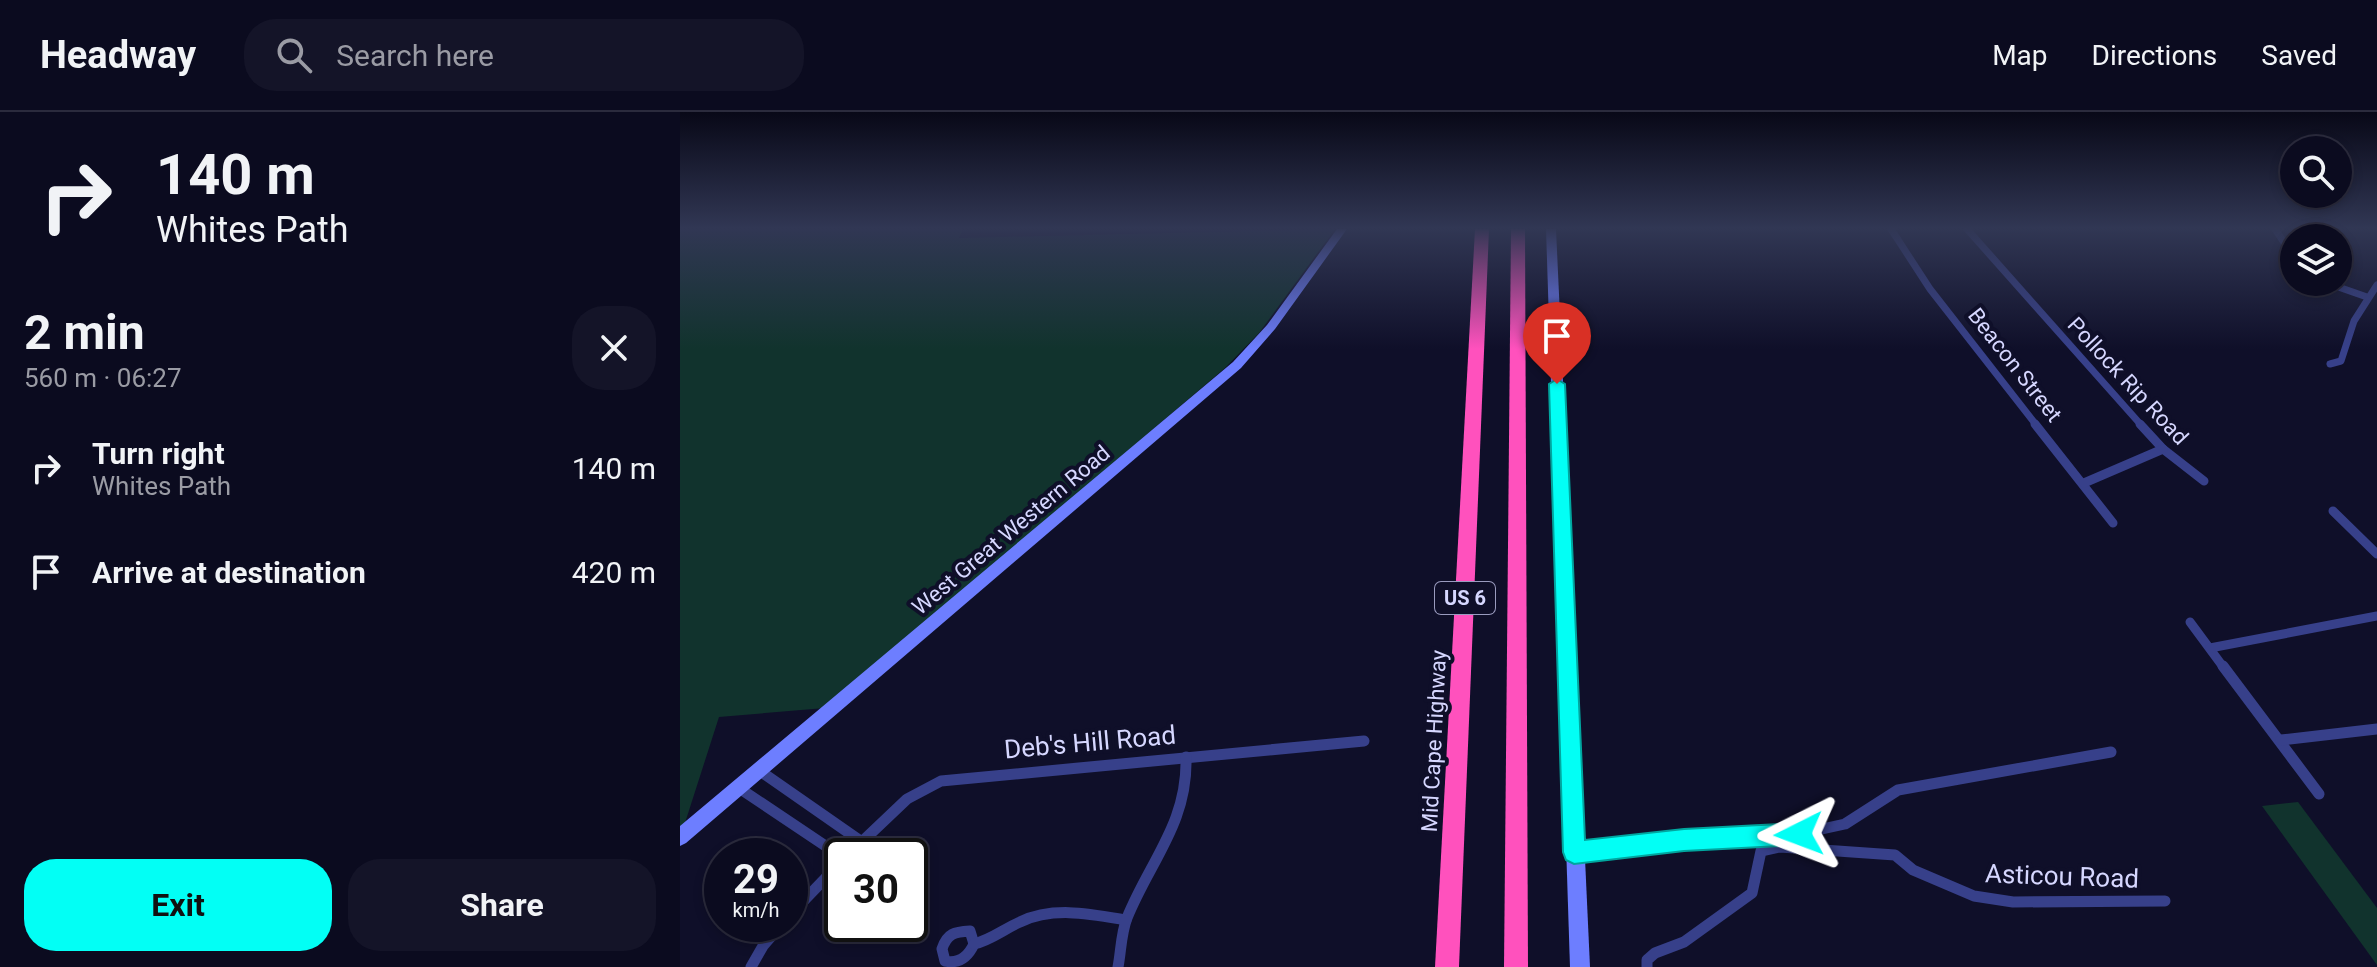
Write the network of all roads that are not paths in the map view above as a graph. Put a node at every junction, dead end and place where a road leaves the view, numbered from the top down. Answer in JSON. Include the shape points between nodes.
{"nodes":[{"id":1,"x":1313,"y":269,"type":"edge"},
{"id":2,"x":1480,"y":269,"type":"edge"},
{"id":3,"x":1518,"y":269,"type":"edge"},
{"id":4,"x":1552,"y":269,"type":"edge"},
{"id":5,"x":1917,"y":269,"type":"edge"},
{"id":6,"x":2003,"y":269,"type":"edge"},
{"id":7,"x":2377,"y":285,"type":"edge"},
{"id":8,"x":2352,"y":292,"type":"edge"},
{"id":9,"x":2367,"y":297,"type":"junction"},
{"id":10,"x":2330,"y":364,"type":"dead end"},
{"id":11,"x":2163,"y":449,"type":"junction"},
{"id":12,"x":2204,"y":481,"type":"dead end"},
{"id":13,"x":2084,"y":483,"type":"junction"},
{"id":14,"x":2333,"y":511,"type":"dead end"},
{"id":15,"x":2113,"y":523,"type":"dead end"},
{"id":16,"x":2377,"y":554,"type":"edge"},
{"id":17,"x":2377,"y":616,"type":"edge"},
{"id":18,"x":2190,"y":622,"type":"dead end"},
{"id":19,"x":2210,"y":648,"type":"junction"},
{"id":20,"x":2377,"y":729,"type":"edge"},
{"id":21,"x":2281,"y":740,"type":"junction"},
{"id":22,"x":1364,"y":741,"type":"dead end"},
{"id":23,"x":2111,"y":752,"type":"dead end"},
{"id":24,"x":1186,"y":757,"type":"junction"},
{"id":25,"x":760,"y":771,"type":"junction"},
{"id":26,"x":739,"y":788,"type":"junction"},
{"id":27,"x":2319,"y":794,"type":"dead end"},
{"id":28,"x":680,"y":837,"type":"edge"},
{"id":29,"x":856,"y":838,"type":"edge"},
{"id":30,"x":866,"y":838,"type":"edge"},
{"id":31,"x":824,"y":845,"type":"edge"},
{"id":32,"x":1574,"y":852,"type":"junction"},
{"id":33,"x":824,"y":879,"type":"edge"},
{"id":34,"x":808,"y":896,"type":"edge"},
{"id":35,"x":2165,"y":901,"type":"dead end"},
{"id":36,"x":1126,"y":920,"type":"junction"},
{"id":37,"x":766,"y":942,"type":"edge"},
{"id":38,"x":974,"y":944,"type":"dead end"},
{"id":39,"x":751,"y":967,"type":"edge"},
{"id":40,"x":1118,"y":967,"type":"edge"},
{"id":41,"x":1447,"y":967,"type":"edge"},
{"id":42,"x":1516,"y":967,"type":"edge"},
{"id":43,"x":1580,"y":967,"type":"edge"},
{"id":44,"x":1647,"y":967,"type":"edge"}],
"edges":[{"from":1,"to":25,"type":"street","name":"West Great Western Road","via":[[1237,365]]},
{"from":2,"to":41,"type":"highway","name":"Mid Cape Highway","number":"US 6"},
{"from":3,"to":42,"type":"highway","number":"US 6"},
{"from":4,"to":32,"type":"street"},
{"from":5,"to":13,"type":"street","name":"Beacon Street"},
{"from":6,"to":11,"type":"street","name":"Pollock Rip Road"},
{"from":7,"to":9,"type":"street"},
{"from":8,"to":9,"type":"street"},
{"from":9,"to":10,"type":"street","via":[[2341,361]]},
{"from":11,"to":12,"type":"street","name":"Pollock Rip Road"},
{"from":11,"to":13,"type":"street"},
{"from":13,"to":15,"type":"street","name":"Beacon Street"},
{"from":14,"to":16,"type":"street"},
{"from":17,"to":19,"type":"street"},
{"from":18,"to":19,"type":"street"},
{"from":19,"to":21,"type":"street"},
{"from":20,"to":21,"type":"street"},
{"from":21,"to":27,"type":"street"},
{"from":22,"to":24,"type":"street","name":"Deb's Hill Road"},
{"from":23,"to":32,"type":"street","via":[[1898,790],[1845,824],[1799,834]]},
{"from":24,"to":30,"type":"street","name":"Deb's Hill Road","via":[[941,781],[907,799]]},
{"from":24,"to":36,"type":"street","via":[[1187,785],[1167,844]]},
{"from":25,"to":26,"type":"street","name":"West Great Western Road"},
{"from":25,"to":29,"type":"street"},
{"from":26,"to":28,"type":"street","name":"West Great Western Road"},
{"from":26,"to":31,"type":"street"},
{"from":32,"to":43,"type":"street"},
{"from":33,"to":34,"type":"street","name":"Deb's Hill Road"},
{"from":35,"to":44,"type":"street","name":"Asticou Road","via":[[2013,902],[1964,892],[1913,870],[1895,855],[1780,847],[1761,851],[1752,893],[1684,942],[1655,953]]},
{"from":36,"to":38,"type":"street","via":[[1053,913]]},
{"from":36,"to":40,"type":"street"},
{"from":37,"to":39,"type":"street"}]}
